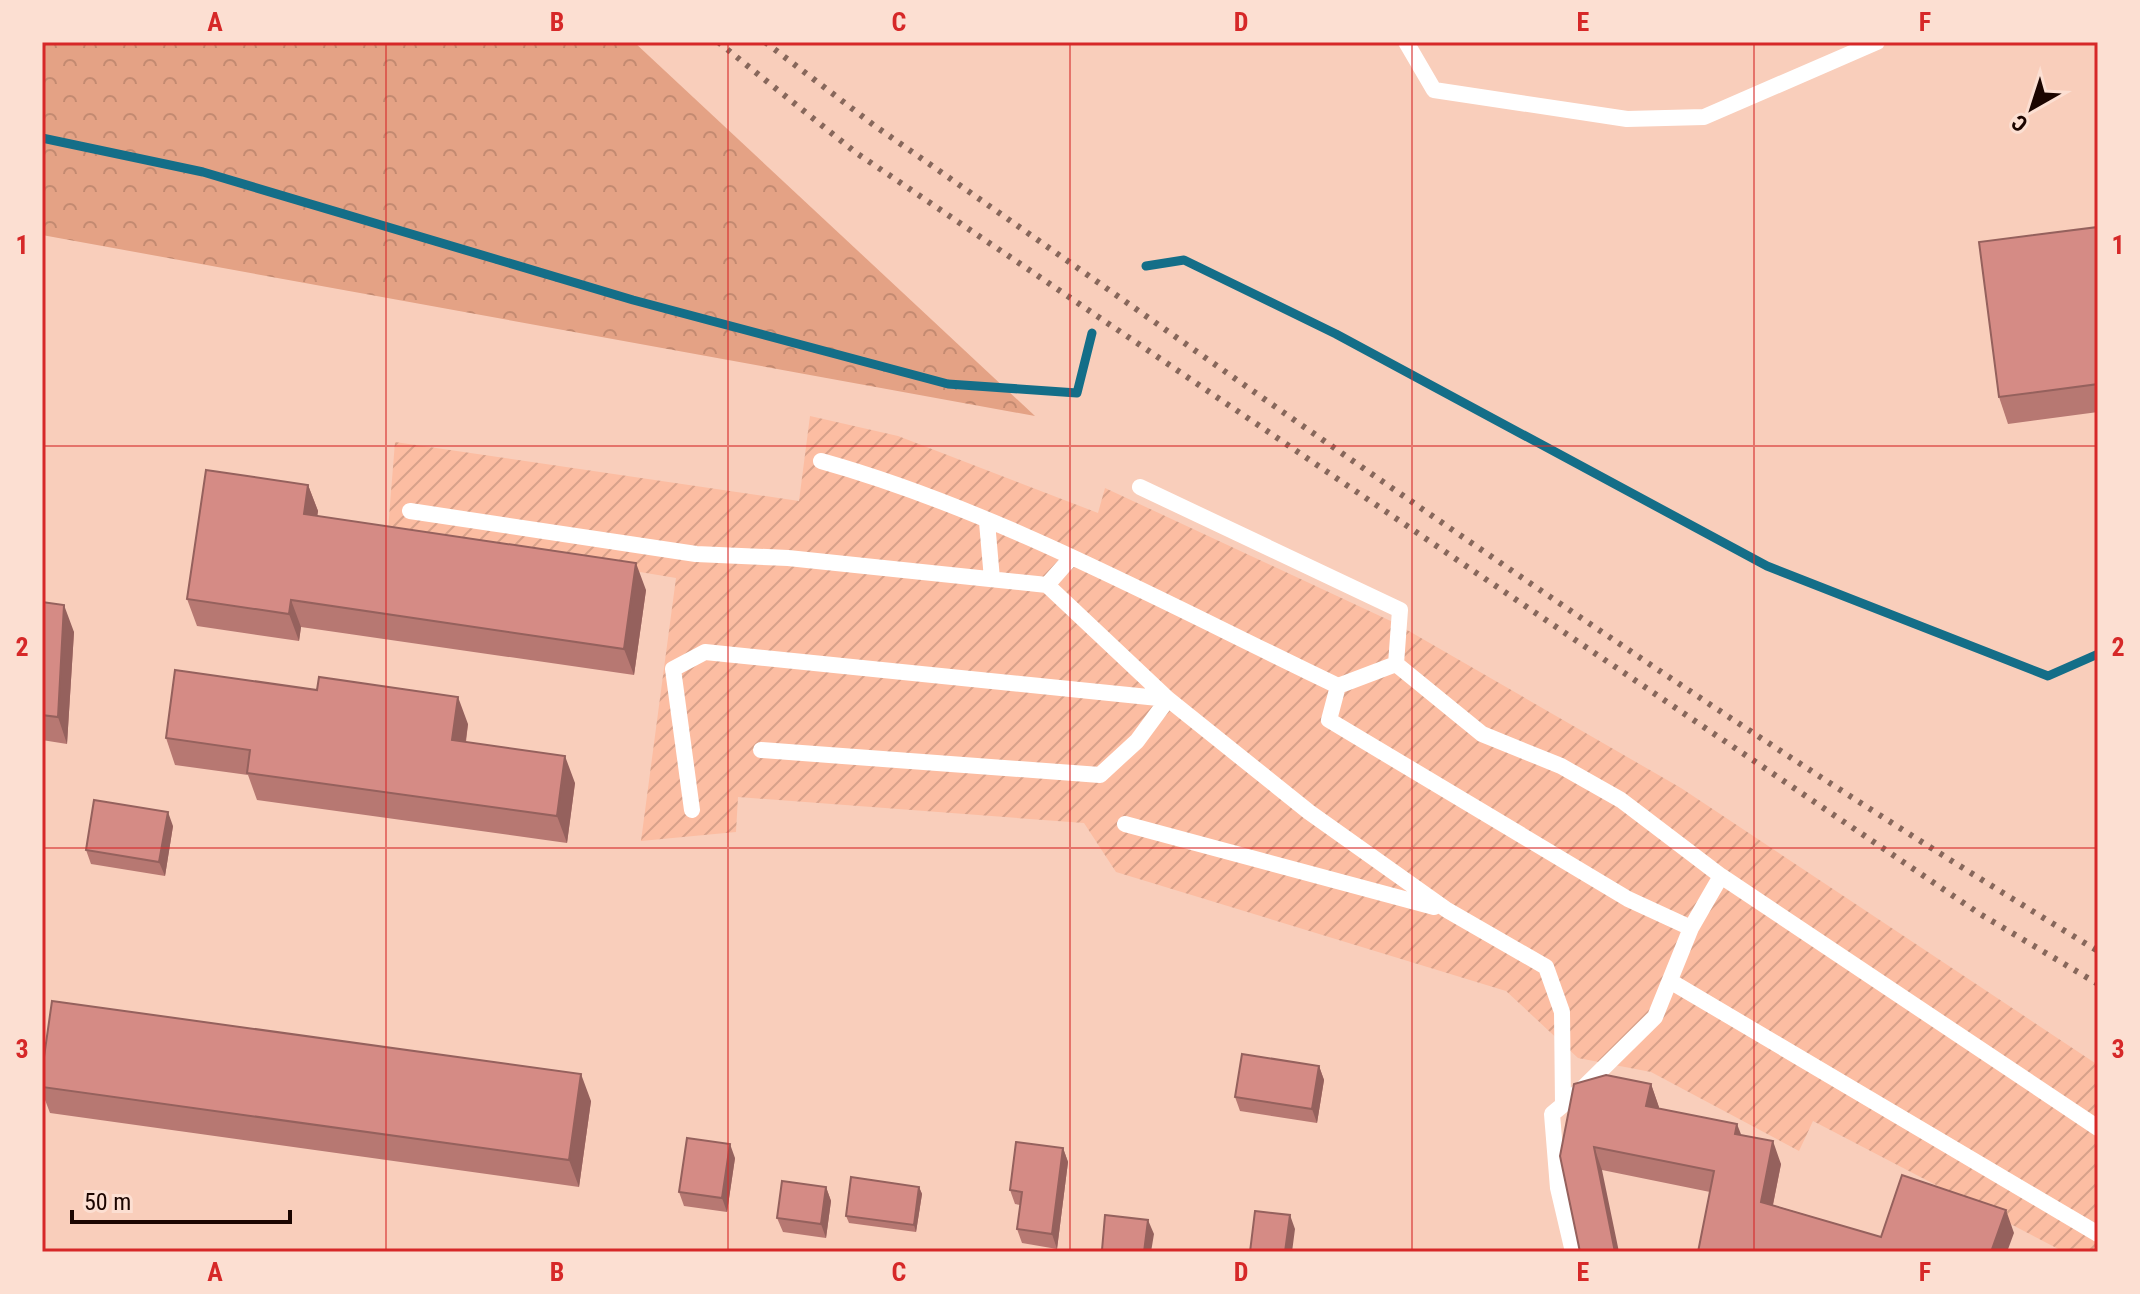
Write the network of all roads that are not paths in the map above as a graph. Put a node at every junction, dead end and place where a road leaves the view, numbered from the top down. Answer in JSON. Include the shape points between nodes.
{"nodes":[{"id":1,"x":1406,"y":42,"type":"edge"},
{"id":2,"x":1877,"y":42,"type":"edge"},
{"id":3,"x":821,"y":461,"type":"dead end"},
{"id":4,"x":1140,"y":487,"type":"dead end"},
{"id":5,"x":410,"y":511,"type":"dead end"},
{"id":6,"x":987,"y":522,"type":"junction"},
{"id":7,"x":1071,"y":558,"type":"junction"},
{"id":8,"x":992,"y":579,"type":"junction"},
{"id":9,"x":1047,"y":585,"type":"junction"},
{"id":10,"x":1396,"y":664,"type":"junction"},
{"id":11,"x":1338,"y":686,"type":"junction"},
{"id":12,"x":1168,"y":699,"type":"junction"},
{"id":13,"x":761,"y":750,"type":"dead end"},
{"id":14,"x":692,"y":810,"type":"dead end"},
{"id":15,"x":1125,"y":824,"type":"dead end"},
{"id":16,"x":1721,"y":876,"type":"junction"},
{"id":17,"x":1447,"y":910,"type":"junction"},
{"id":18,"x":1691,"y":928,"type":"junction"},
{"id":19,"x":1670,"y":981,"type":"junction"},
{"id":20,"x":1563,"y":1104,"type":"junction"},
{"id":21,"x":2098,"y":1128,"type":"edge"},
{"id":22,"x":2098,"y":1234,"type":"edge"},
{"id":23,"x":1573,"y":1252,"type":"edge"}],
"edges":[{"from":1,"to":2,"type":"lane","via":[[1434,90],[1627,119],[1704,117]]},
{"from":3,"to":6,"type":"lane","via":[[879,477]]},
{"from":4,"to":10,"type":"lane","via":[[1400,610]]},
{"from":5,"to":8,"type":"lane","via":[[696,554]]},
{"from":6,"to":7,"type":"lane"},
{"from":6,"to":8,"type":"lane"},
{"from":7,"to":9,"type":"lane"},
{"from":7,"to":11,"type":"lane"},
{"from":8,"to":9,"type":"lane"},
{"from":9,"to":12,"type":"lane"},
{"from":10,"to":11,"type":"lane"},
{"from":10,"to":16,"type":"lane","via":[[1482,734],[1561,766],[1621,800]]},
{"from":11,"to":18,"type":"lane","via":[[1329,720],[1615,892]]},
{"from":12,"to":13,"type":"lane","via":[[1137,741],[1100,775]]},
{"from":12,"to":14,"type":"lane","via":[[705,652],[673,669]]},
{"from":12,"to":17,"type":"lane","via":[[1309,812]]},
{"from":15,"to":17,"type":"lane"},
{"from":16,"to":18,"type":"lane"},
{"from":16,"to":21,"type":"lane"},
{"from":17,"to":20,"type":"lane","via":[[1546,967],[1562,1012]]},
{"from":18,"to":19,"type":"lane"},
{"from":19,"to":20,"type":"lane","via":[[1655,1017]]},
{"from":19,"to":22,"type":"lane"},
{"from":20,"to":23,"type":"lane","via":[[1552,1114],[1552,1145]]}]}
